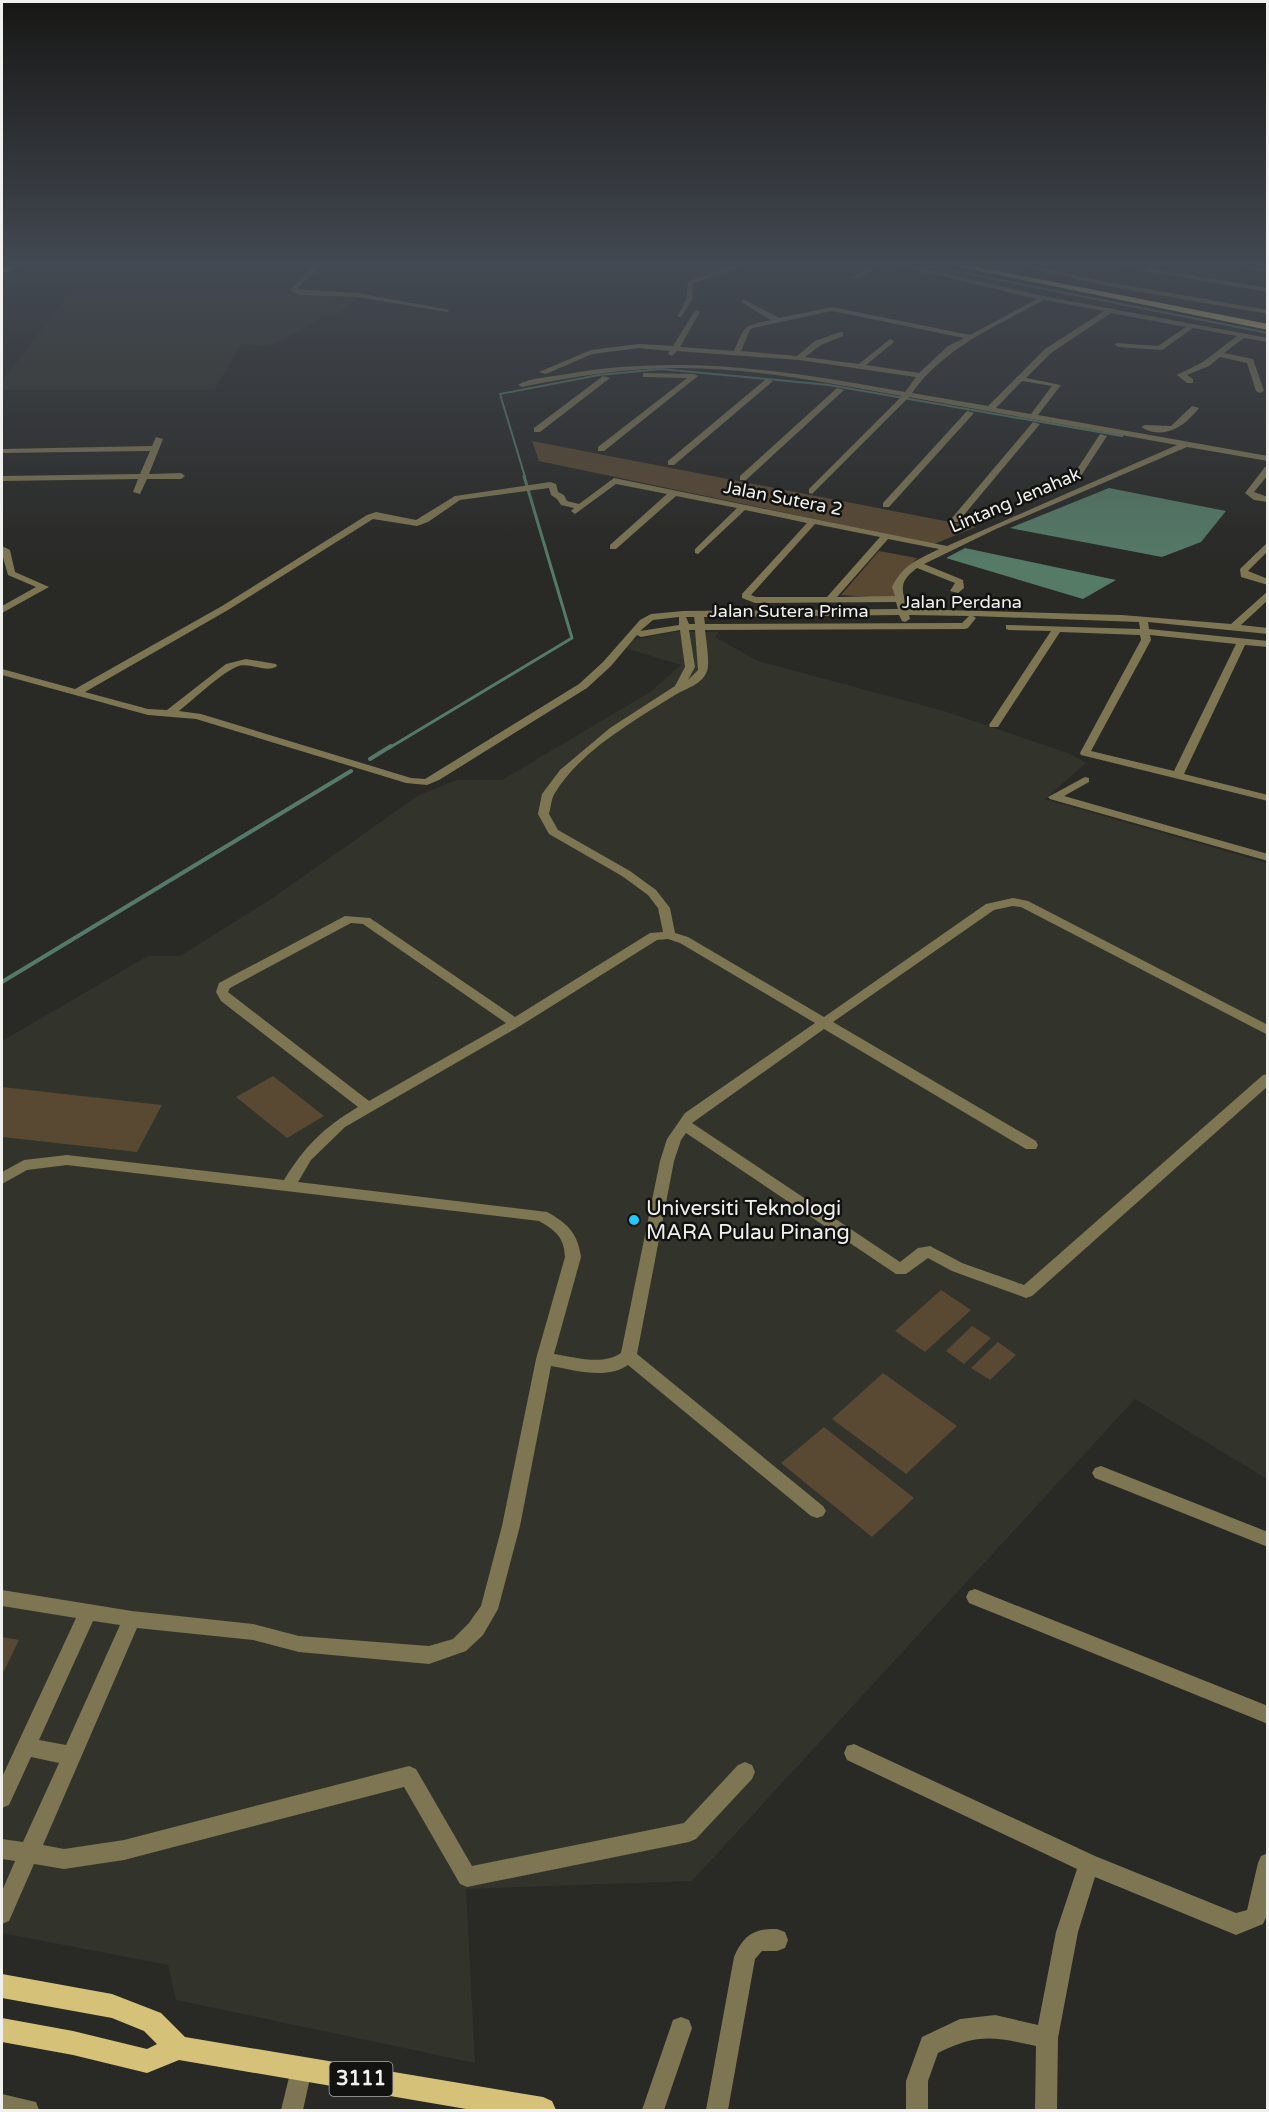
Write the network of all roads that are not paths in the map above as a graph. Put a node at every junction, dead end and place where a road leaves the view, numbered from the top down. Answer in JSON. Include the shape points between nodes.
{"nodes":[{"id":1,"x":561,"y":365,"type":"edge"},
{"id":2,"x":850,"y":365,"type":"edge"},
{"id":3,"x":933,"y":365,"type":"edge"},
{"id":4,"x":1035,"y":365,"type":"edge"},
{"id":5,"x":1205,"y":365,"type":"edge"},
{"id":6,"x":1251,"y":365,"type":"edge"},
{"id":7,"x":666,"y":366,"type":"joint"},
{"id":8,"x":861,"y":366,"type":"joint"},
{"id":9,"x":543,"y":372,"type":"dead end"},
{"id":10,"x":921,"y":375,"type":"junction"},
{"id":11,"x":694,"y":376,"type":"junction"},
{"id":12,"x":704,"y":376,"type":"dead end"},
{"id":13,"x":723,"y":377,"type":"dead end"},
{"id":14,"x":606,"y":378,"type":"junction"},
{"id":15,"x":1021,"y":379,"type":"junction"},
{"id":16,"x":769,"y":381,"type":"junction"},
{"id":17,"x":1190,"y":381,"type":"dead end"},
{"id":18,"x":522,"y":385,"type":"dead end"},
{"id":19,"x":840,"y":390,"type":"junction"},
{"id":20,"x":1260,"y":391,"type":"dead end"},
{"id":21,"x":517,"y":394,"type":"dead end"},
{"id":22,"x":905,"y":397,"type":"junction"},
{"id":23,"x":1195,"y":408,"type":"dead end"},
{"id":24,"x":990,"y":409,"type":"junction"},
{"id":25,"x":1040,"y":409,"type":"junction"},
{"id":26,"x":970,"y":412,"type":"junction"},
{"id":27,"x":1035,"y":420,"type":"junction"},
{"id":28,"x":537,"y":430,"type":"dead end"},
{"id":29,"x":1103,"y":436,"type":"junction"},
{"id":30,"x":159,"y":439,"type":"dead end"},
{"id":31,"x":1154,"y":444,"type":"dead end"},
{"id":32,"x":1187,"y":444,"type":"junction"},
{"id":33,"x":155,"y":448,"type":"junction"},
{"id":34,"x":601,"y":449,"type":"dead end"},
{"id":35,"x":2,"y":451,"type":"edge"},
{"id":36,"x":1268,"y":459,"type":"edge"},
{"id":37,"x":671,"y":463,"type":"dead end"},
{"id":38,"x":1268,"y":469,"type":"edge"},
{"id":39,"x":143,"y":476,"type":"junction"},
{"id":40,"x":181,"y":476,"type":"dead end"},
{"id":41,"x":743,"y":478,"type":"dead end"},
{"id":42,"x":2,"y":479,"type":"edge"},
{"id":43,"x":1074,"y":480,"type":"dead end"},
{"id":44,"x":812,"y":491,"type":"dead end"},
{"id":45,"x":137,"y":492,"type":"dead end"},
{"id":46,"x":674,"y":493,"type":"junction"},
{"id":47,"x":1268,"y":500,"type":"edge"},
{"id":48,"x":886,"y":505,"type":"dead end"},
{"id":49,"x":743,"y":507,"type":"junction"},
{"id":50,"x":955,"y":520,"type":"dead end"},
{"id":51,"x":813,"y":521,"type":"junction"},
{"id":52,"x":886,"y":536,"type":"junction"},
{"id":53,"x":1268,"y":544,"type":"edge"},
{"id":54,"x":613,"y":547,"type":"dead end"},
{"id":55,"x":946,"y":548,"type":"junction"},
{"id":56,"x":2,"y":549,"type":"edge"},
{"id":57,"x":698,"y":551,"type":"dead end"},
{"id":58,"x":916,"y":564,"type":"junction"},
{"id":59,"x":1268,"y":582,"type":"edge"},
{"id":60,"x":34,"y":583,"type":"junction"},
{"id":61,"x":955,"y":591,"type":"dead end"},
{"id":62,"x":1268,"y":594,"type":"edge"},
{"id":63,"x":830,"y":599,"type":"junction"},
{"id":64,"x":899,"y":599,"type":"junction"},
{"id":65,"x":2,"y":600,"type":"edge"},
{"id":66,"x":2,"y":610,"type":"edge"},
{"id":67,"x":904,"y":616,"type":"junction"},
{"id":68,"x":971,"y":618,"type":"junction"},
{"id":69,"x":683,"y":620,"type":"junction"},
{"id":70,"x":699,"y":620,"type":"junction"},
{"id":71,"x":656,"y":624,"type":"dead end"},
{"id":72,"x":1145,"y":625,"type":"junction"},
{"id":73,"x":1009,"y":627,"type":"dead end"},
{"id":74,"x":1234,"y":627,"type":"junction"},
{"id":75,"x":1057,"y":629,"type":"junction"},
{"id":76,"x":1268,"y":631,"type":"edge"},
{"id":77,"x":641,"y":634,"type":"dead end"},
{"id":78,"x":1268,"y":639,"type":"edge"},
{"id":79,"x":1242,"y":641,"type":"junction"},
{"id":80,"x":1268,"y":644,"type":"edge"},
{"id":81,"x":272,"y":666,"type":"dead end"},
{"id":82,"x":2,"y":672,"type":"edge"},
{"id":83,"x":679,"y":688,"type":"junction"},
{"id":84,"x":75,"y":693,"type":"junction"},
{"id":85,"x":168,"y":715,"type":"junction"},
{"id":86,"x":994,"y":724,"type":"dead end"},
{"id":87,"x":1178,"y":776,"type":"junction"},
{"id":88,"x":1085,"y":780,"type":"dead end"},
{"id":89,"x":1268,"y":798,"type":"edge"},
{"id":90,"x":1268,"y":858,"type":"edge"},
{"id":91,"x":669,"y":935,"type":"junction"},
{"id":92,"x":515,"y":1023,"type":"junction"},
{"id":93,"x":823,"y":1023,"type":"junction"},
{"id":94,"x":1268,"y":1031,"type":"edge"},
{"id":95,"x":1268,"y":1078,"type":"edge"},
{"id":96,"x":367,"y":1107,"type":"junction"},
{"id":97,"x":683,"y":1124,"type":"junction"},
{"id":98,"x":1031,"y":1145,"type":"dead end"},
{"id":99,"x":2,"y":1179,"type":"edge"},
{"id":100,"x":288,"y":1186,"type":"junction"},
{"id":101,"x":628,"y":1356,"type":"junction"},
{"id":102,"x":544,"y":1359,"type":"junction"},
{"id":103,"x":1101,"y":1473,"type":"dead end"},
{"id":104,"x":817,"y":1511,"type":"dead end"},
{"id":105,"x":1268,"y":1540,"type":"edge"},
{"id":106,"x":975,"y":1597,"type":"dead end"},
{"id":107,"x":2,"y":1598,"type":"edge"},
{"id":108,"x":88,"y":1612,"type":"junction"},
{"id":109,"x":132,"y":1619,"type":"junction"},
{"id":110,"x":1268,"y":1715,"type":"edge"},
{"id":111,"x":25,"y":1746,"type":"junction"},
{"id":112,"x":854,"y":1753,"type":"dead end"},
{"id":113,"x":72,"y":1756,"type":"junction"},
{"id":114,"x":746,"y":1772,"type":"dead end"},
{"id":115,"x":2,"y":1798,"type":"edge"},
{"id":116,"x":2,"y":1849,"type":"edge"},
{"id":117,"x":28,"y":1855,"type":"junction"},
{"id":118,"x":1268,"y":1863,"type":"edge"},
{"id":119,"x":1089,"y":1864,"type":"junction"},
{"id":120,"x":2,"y":1914,"type":"edge"},
{"id":121,"x":777,"y":1940,"type":"dead end"},
{"id":122,"x":2,"y":1986,"type":"edge"},
{"id":123,"x":681,"y":2028,"type":"dead end"},
{"id":124,"x":2,"y":2030,"type":"edge"},
{"id":125,"x":1047,"y":2038,"type":"junction"},
{"id":126,"x":179,"y":2048,"type":"junction"},
{"id":127,"x":301,"y":2068,"type":"junction"},
{"id":128,"x":2,"y":2105,"type":"edge"},
{"id":129,"x":489,"y":2105,"type":"edge"},
{"id":130,"x":28,"y":2110,"type":"edge"},
{"id":131,"x":292,"y":2110,"type":"edge"},
{"id":132,"x":543,"y":2110,"type":"edge"},
{"id":133,"x":653,"y":2110,"type":"edge"},
{"id":134,"x":717,"y":2110,"type":"edge"},
{"id":135,"x":917,"y":2110,"type":"edge"},
{"id":136,"x":1046,"y":2110,"type":"edge"}],
"edges":[{"from":1,"to":9,"type":"street"},
{"from":2,"to":8,"type":"street"},
{"from":3,"to":10,"type":"street"},
{"from":4,"to":15,"type":"street"},
{"from":5,"to":17,"type":"street","via":[[1180,375]]},
{"from":6,"to":20,"type":"street"},
{"from":7,"to":18,"type":"street","via":[[575,374]]},
{"from":7,"to":22,"type":"street","via":[[812,377]]},
{"from":8,"to":10,"type":"street"},
{"from":10,"to":22,"type":"street"},
{"from":11,"to":12,"type":"street"},
{"from":11,"to":14,"type":"street"},
{"from":11,"to":34,"type":"street"},
{"from":13,"to":16,"type":"street"},
{"from":14,"to":21,"type":"street"},
{"from":14,"to":28,"type":"street"},
{"from":15,"to":24,"type":"street"},
{"from":15,"to":25,"type":"street","via":[[1057,385]]},
{"from":16,"to":19,"type":"street"},
{"from":16,"to":37,"type":"street"},
{"from":19,"to":22,"type":"street"},
{"from":19,"to":41,"type":"street"},
{"from":22,"to":24,"type":"street"},
{"from":22,"to":26,"type":"street"},
{"from":22,"to":44,"type":"street"},
{"from":23,"to":25,"type":"street","via":[[1179,427],[1167,430]]},
{"from":24,"to":27,"type":"street"},
{"from":25,"to":27,"type":"street"},
{"from":26,"to":27,"type":"street"},
{"from":26,"to":48,"type":"street"},
{"from":27,"to":29,"type":"street"},
{"from":27,"to":32,"type":"street"},
{"from":27,"to":50,"type":"street"},
{"from":29,"to":31,"type":"street"},
{"from":29,"to":43,"type":"street"},
{"from":30,"to":33,"type":"street"},
{"from":32,"to":36,"type":"street"},
{"from":32,"to":55,"type":"street","name":"Lintang Jenahak"},
{"from":33,"to":35,"type":"street"},
{"from":33,"to":39,"type":"street"},
{"from":38,"to":47,"type":"street","via":[[1249,493]]},
{"from":39,"to":40,"type":"street"},
{"from":39,"to":42,"type":"street"},
{"from":39,"to":45,"type":"street"},
{"from":46,"to":49,"type":"street","name":"Jalan Sutera 2"},
{"from":46,"to":54,"type":"street"},
{"from":46,"to":84,"type":"street","name":"Jalan Sutera 2","via":[[614,481],[577,510],[554,493],[553,486],[546,486],[458,498],[417,523],[370,517],[225,608]]},
{"from":49,"to":51,"type":"street","name":"Jalan Sutera 2"},
{"from":49,"to":57,"type":"street"},
{"from":51,"to":52,"type":"street","name":"Jalan Sutera 2"},
{"from":51,"to":63,"type":"street","via":[[745,596]]},
{"from":52,"to":55,"type":"street","name":"Jalan Sutera 2"},
{"from":52,"to":63,"type":"street"},
{"from":53,"to":59,"type":"street","via":[[1243,572]]},
{"from":55,"to":58,"type":"street","name":"Lintang Jenahak"},
{"from":56,"to":60,"type":"street","via":[[11,573]]},
{"from":58,"to":61,"type":"street","via":[[960,582]]},
{"from":58,"to":64,"type":"street","name":"Lintang Jenahak","via":[[903,574],[897,587]]},
{"from":60,"to":65,"type":"street"},
{"from":60,"to":66,"type":"street","via":[[44,587]]},
{"from":62,"to":74,"type":"street"},
{"from":63,"to":64,"type":"street"},
{"from":64,"to":67,"type":"street","name":"Lintang Jenahak"},
{"from":67,"to":68,"type":"street","name":"Jalan Perdana"},
{"from":67,"to":70,"type":"street","name":"Jalan Perdana"},
{"from":67,"to":72,"type":"street","name":"Jalan Perdana","via":[[1027,613]]},
{"from":68,"to":70,"type":"street","name":"Jalan Sutera Prima","via":[[965,626]]},
{"from":68,"to":72,"type":"street","name":"Jalan Perdana"},
{"from":69,"to":70,"type":"street","name":"Jalan Sutera Prima"},
{"from":69,"to":71,"type":"street"},
{"from":69,"to":77,"type":"street","name":"Jalan Sutera Prima"},
{"from":69,"to":83,"type":"street","via":[[690,667]]},
{"from":69,"to":85,"type":"street","via":[[646,619],[583,686],[427,782],[387,775],[197,716]]},
{"from":70,"to":83,"type":"street","via":[[703,670],[695,681]]},
{"from":72,"to":74,"type":"street","name":"Jalan Perdana"},
{"from":72,"to":75,"type":"street"},
{"from":72,"to":78,"type":"street","name":"Jalan Perdana"},
{"from":72,"to":79,"type":"street"},
{"from":72,"to":87,"type":"street","via":[[1146,640],[1085,753]]},
{"from":73,"to":75,"type":"street"},
{"from":74,"to":76,"type":"street","name":"Jalan Perdana"},
{"from":75,"to":86,"type":"street"},
{"from":79,"to":80,"type":"street"},
{"from":79,"to":87,"type":"street"},
{"from":81,"to":85,"type":"street","via":[[238,662]]},
{"from":82,"to":84,"type":"street"},
{"from":83,"to":91,"type":"street","via":[[580,757],[550,789],[543,813],[544,822],[553,832],[658,896],[667,916]]},
{"from":84,"to":85,"type":"street"},
{"from":87,"to":89,"type":"street"},
{"from":88,"to":90,"type":"street","via":[[1054,797]]},
{"from":91,"to":92,"type":"street","via":[[654,936]]},
{"from":91,"to":93,"type":"street","via":[[684,940]]},
{"from":92,"to":96,"type":"street"},
{"from":92,"to":96,"type":"street","via":[[358,919],[349,919],[224,987],[226,998]]},
{"from":93,"to":94,"type":"street","via":[[990,907],[1013,902],[1024,904]]},
{"from":93,"to":97,"type":"street"},
{"from":93,"to":98,"type":"street"},
{"from":95,"to":97,"type":"street","via":[[1026,1292],[957,1267],[930,1252],[923,1252],[901,1270]]},
{"from":96,"to":100,"type":"street","via":[[340,1124],[306,1156]]},
{"from":97,"to":101,"type":"street","via":[[667,1161]]},
{"from":99,"to":100,"type":"street","via":[[24,1165],[67,1160]]},
{"from":100,"to":102,"type":"street","via":[[542,1216],[563,1228],[572,1241],[573,1257]]},
{"from":101,"to":102,"type":"street","via":[[603,1367]]},
{"from":101,"to":104,"type":"street"},
{"from":102,"to":109,"type":"street","via":[[511,1526],[489,1609],[459,1645],[429,1655],[299,1644],[253,1632]]},
{"from":103,"to":105,"type":"street"},
{"from":106,"to":110,"type":"street"},
{"from":107,"to":108,"type":"street"},
{"from":108,"to":109,"type":"street"},
{"from":108,"to":111,"type":"street"},
{"from":109,"to":113,"type":"street"},
{"from":111,"to":113,"type":"street"},
{"from":111,"to":115,"type":"street"},
{"from":112,"to":119,"type":"street"},
{"from":113,"to":117,"type":"street"},
{"from":114,"to":117,"type":"street","via":[[689,1832],[467,1876],[409,1776],[124,1850],[64,1859]]},
{"from":116,"to":117,"type":"street"},
{"from":117,"to":120,"type":"street"},
{"from":118,"to":119,"type":"street","via":[[1256,1917],[1236,1924]]},
{"from":119,"to":125,"type":"street","via":[[1067,1932]]},
{"from":121,"to":134,"type":"street","via":[[759,1939],[749,1946],[745,1957]]},
{"from":122,"to":126,"type":"main road","via":[[112,2006],[152,2022]]},
{"from":123,"to":133,"type":"street"},
{"from":124,"to":126,"type":"main road","via":[[147,2061]]},
{"from":125,"to":135,"type":"street","via":[[995,2026],[960,2030],[930,2045],[917,2081]]},
{"from":125,"to":136,"type":"street"},
{"from":126,"to":127,"type":"main road","number":"3111"},
{"from":127,"to":129,"type":"main road","number":"3111"},
{"from":127,"to":131,"type":"street"},
{"from":128,"to":130,"type":"street"},
{"from":129,"to":132,"type":"main road","number":"3111"}]}
